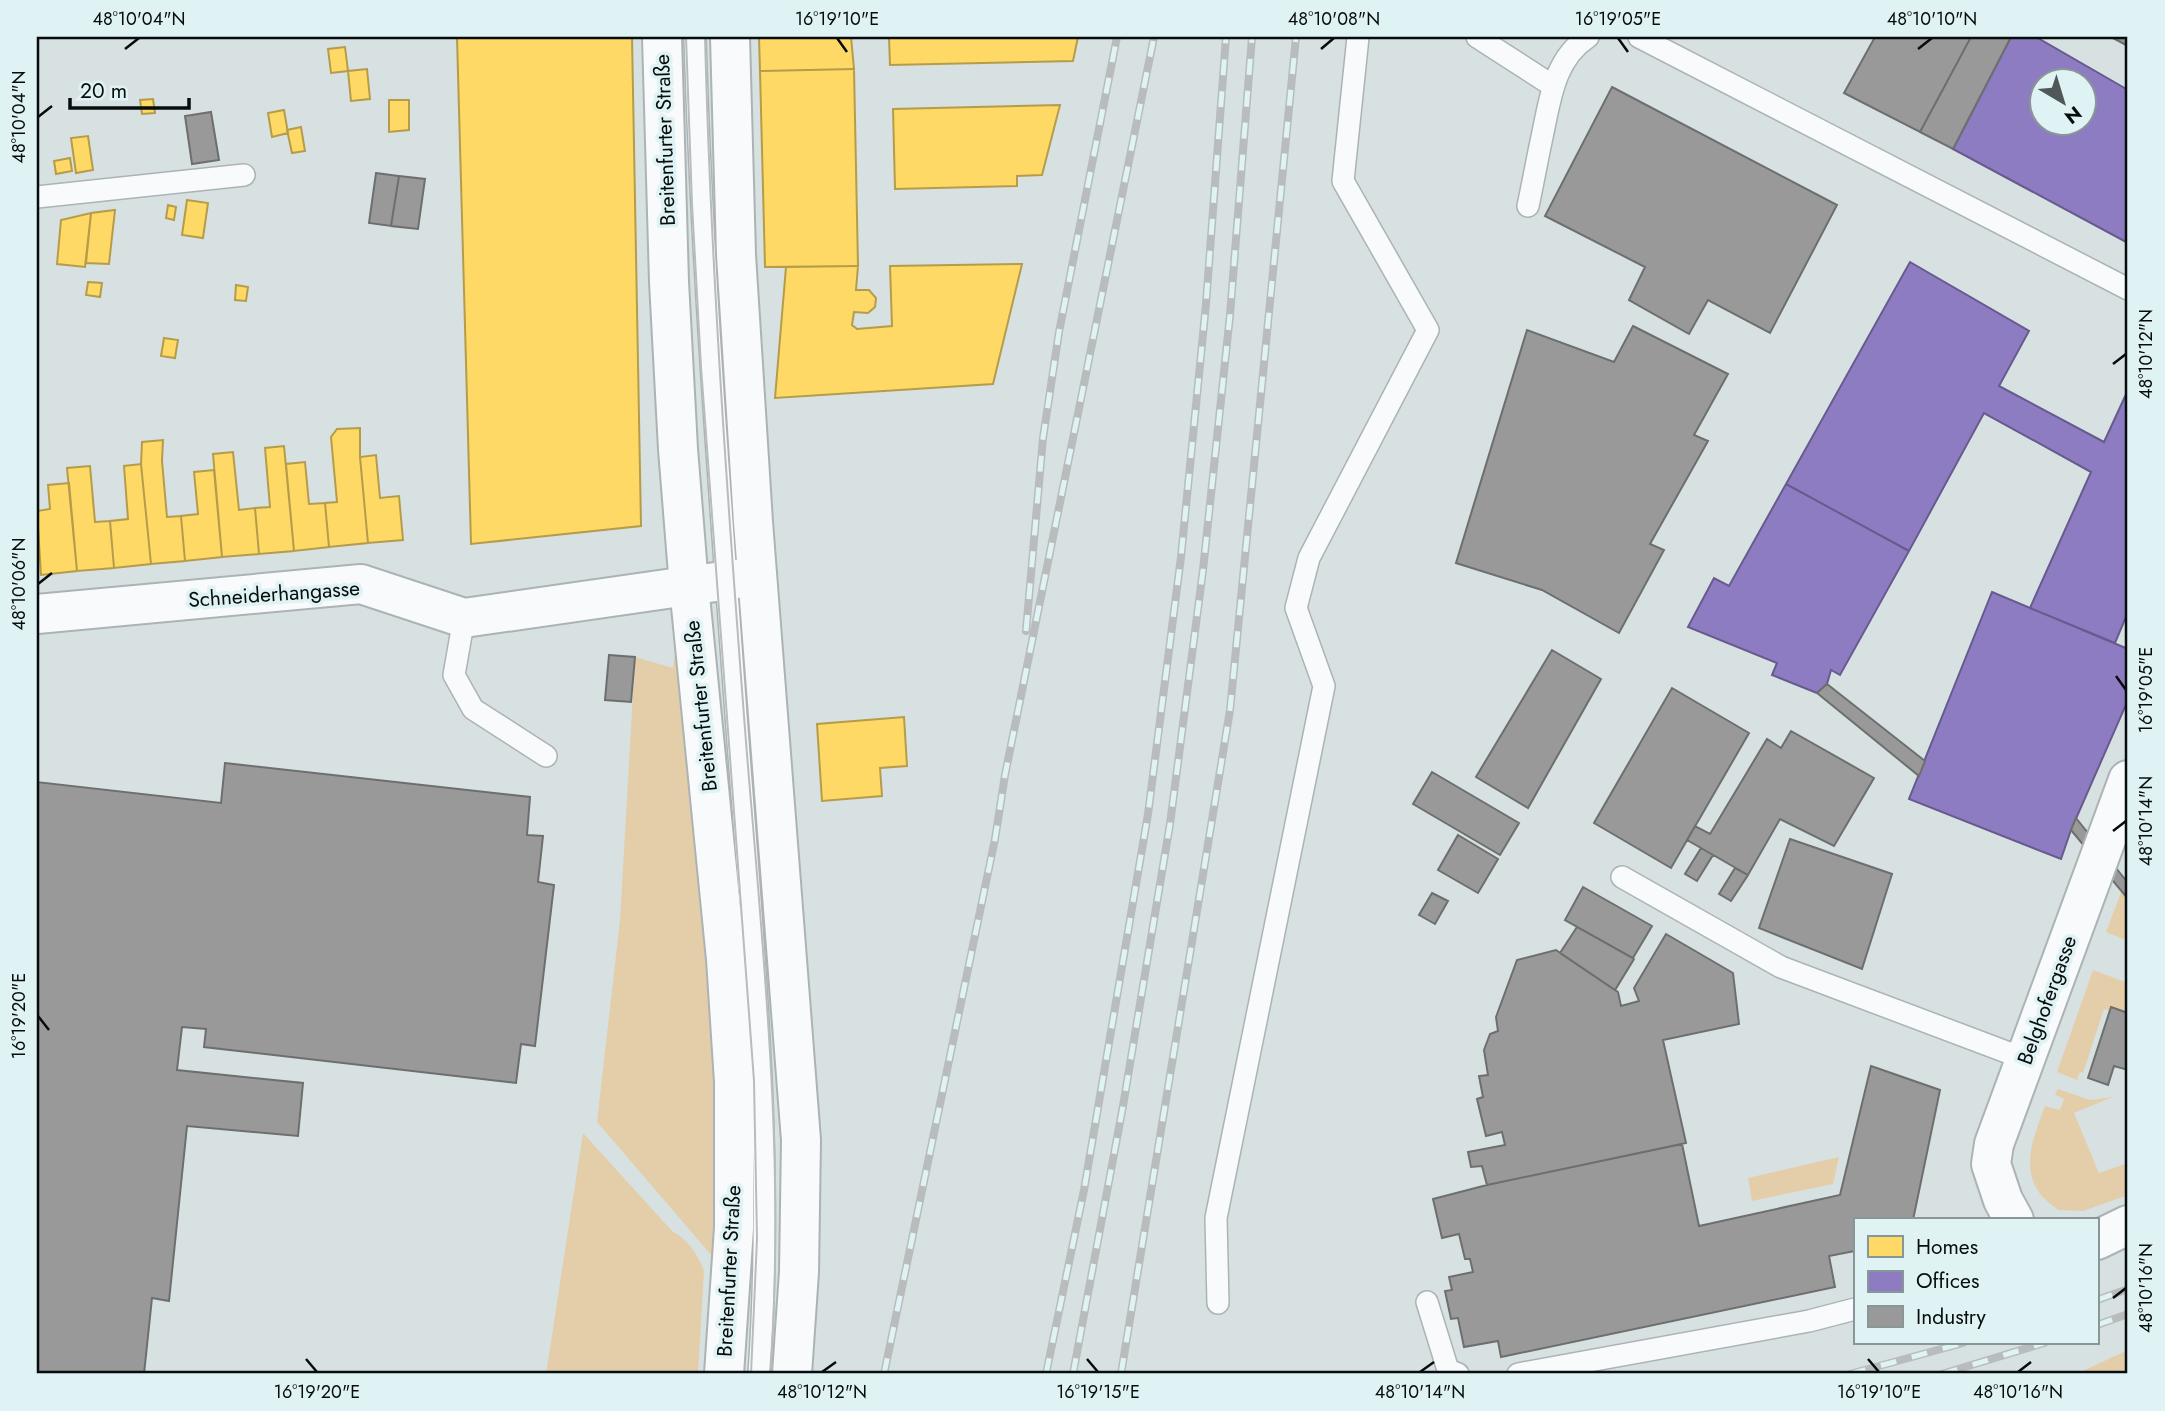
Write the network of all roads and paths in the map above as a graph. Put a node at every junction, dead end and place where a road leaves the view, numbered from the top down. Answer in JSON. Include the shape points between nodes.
{"nodes":[{"id":1,"x":662,"y":37,"type":"edge"},
{"id":2,"x":695,"y":37,"type":"edge"},
{"id":3,"x":730,"y":37,"type":"edge"},
{"id":4,"x":1357,"y":37,"type":"edge"},
{"id":5,"x":1477,"y":37,"type":"edge"},
{"id":6,"x":1588,"y":37,"type":"edge"},
{"id":7,"x":1638,"y":37,"type":"edge"},
{"id":8,"x":1552,"y":86,"type":"junction"},
{"id":9,"x":244,"y":175,"type":"dead end"},
{"id":10,"x":37,"y":197,"type":"edge"},
{"id":11,"x":1528,"y":206,"type":"dead end"},
{"id":12,"x":2128,"y":289,"type":"edge"},
{"id":13,"x":742,"y":578,"type":"junction"},
{"id":14,"x":689,"y":586,"type":"junction"},
{"id":15,"x":37,"y":614,"type":"edge"},
{"id":16,"x":464,"y":618,"type":"junction"},
{"id":17,"x":546,"y":756,"type":"dead end"},
{"id":18,"x":2128,"y":780,"type":"edge"},
{"id":19,"x":1622,"y":877,"type":"dead end"},
{"id":20,"x":2025,"y":1059,"type":"junction"},
{"id":21,"x":2013,"y":1218,"type":"edge"},
{"id":22,"x":2128,"y":1225,"type":"edge"},
{"id":23,"x":2098,"y":1240,"type":"edge"},
{"id":24,"x":1427,"y":1302,"type":"dead end"},
{"id":25,"x":1218,"y":1303,"type":"dead end"},
{"id":26,"x":1854,"y":1309,"type":"edge"},
{"id":27,"x":724,"y":1374,"type":"edge"},
{"id":28,"x":759,"y":1374,"type":"edge"},
{"id":29,"x":792,"y":1374,"type":"edge"},
{"id":30,"x":1458,"y":1374,"type":"edge"},
{"id":31,"x":1518,"y":1374,"type":"edge"}],
"edges":[{"from":1,"to":14,"type":"main road","name":"Breitenfurter Straße","via":[[669,282]]},
{"from":2,"to":13,"type":"lane","name":"Breitenfurter Straße","via":[[704,257]]},
{"from":3,"to":13,"type":"main road","name":"Breitenfurter Straße"},
{"from":4,"to":25,"type":"lane","via":[[1343,181],[1428,330],[1309,558],[1296,608],[1324,686],[1216,1218]]},
{"from":5,"to":8,"type":"lane"},
{"from":6,"to":8,"type":"lane","via":[[1562,65]]},
{"from":7,"to":12,"type":"lane"},
{"from":8,"to":11,"type":"lane"},
{"from":9,"to":10,"type":"lane"},
{"from":13,"to":14,"type":"main road","name":"Schneiderhangasse"},
{"from":13,"to":28,"type":"lane","name":"Breitenfurter Straße","via":[[766,1199]]},
{"from":13,"to":29,"type":"main road","name":"Breitenfurter Straße","via":[[800,1140],[799,1272]]},
{"from":14,"to":16,"type":"main road","name":"Schneiderhangasse"},
{"from":14,"to":27,"type":"main road","name":"Breitenfurter Straße","via":[[734,1082],[734,1228]]},
{"from":15,"to":16,"type":"main road","name":"Schneiderhangasse","via":[[361,584]]},
{"from":16,"to":17,"type":"lane","via":[[454,675],[473,709]]},
{"from":18,"to":20,"type":"main road","name":"Belghofergasse"},
{"from":19,"to":20,"type":"lane","via":[[1781,967]]},
{"from":20,"to":21,"type":"main road","name":"Belghofergasse","via":[[1991,1164]]},
{"from":22,"to":23,"type":"main road"},
{"from":24,"to":30,"type":"lane","via":[[1448,1370]]},
{"from":26,"to":31,"type":"lane"}]}
